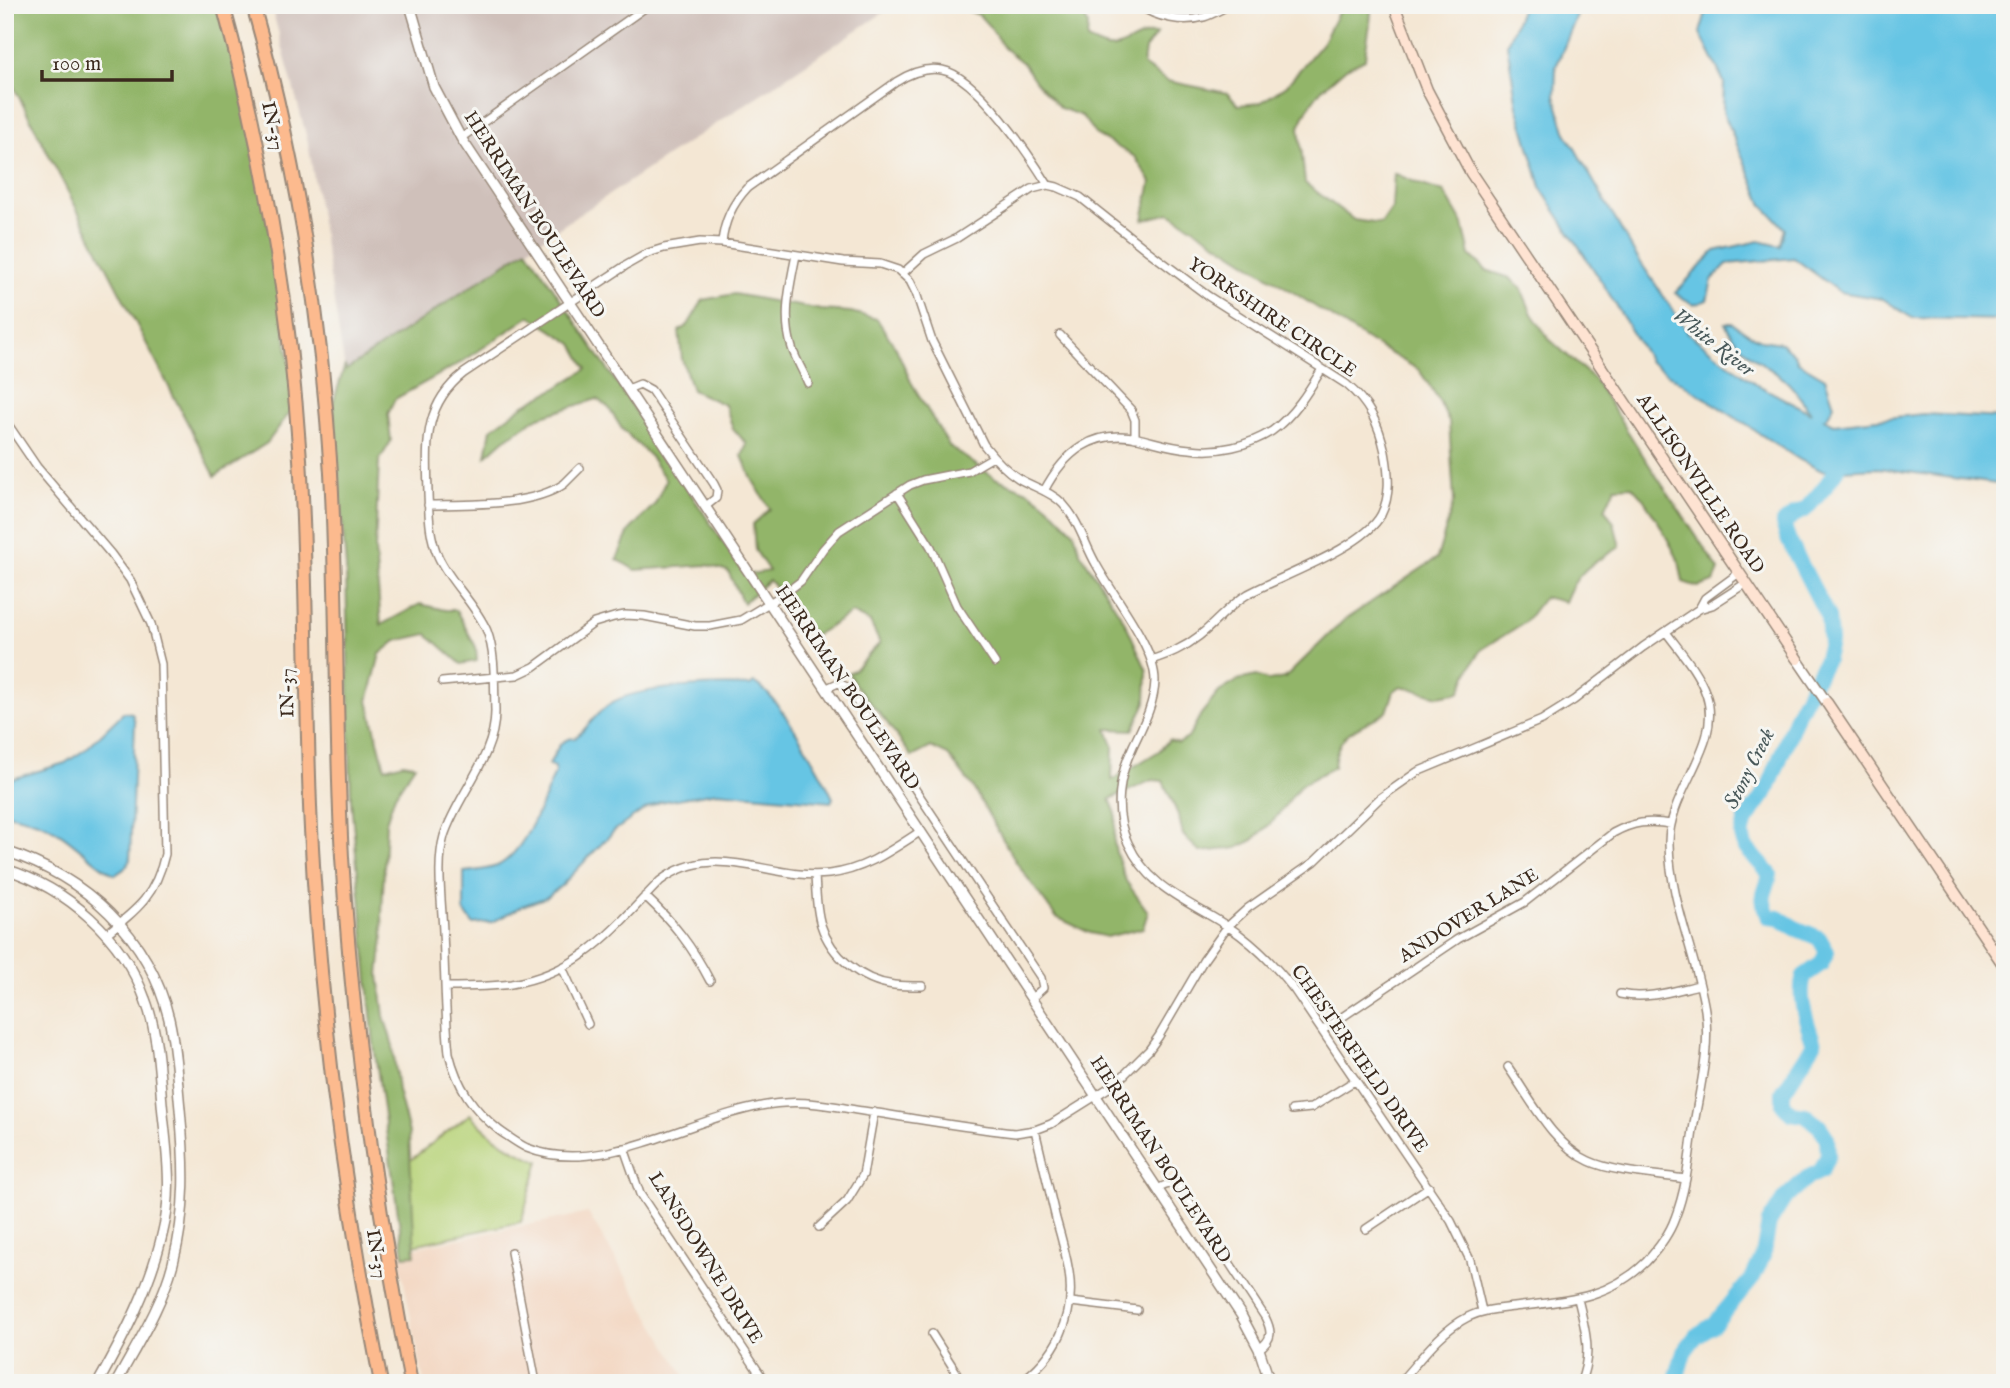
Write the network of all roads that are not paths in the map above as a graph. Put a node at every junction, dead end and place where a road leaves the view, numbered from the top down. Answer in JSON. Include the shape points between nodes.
{"nodes":[{"id":1,"x":223,"y":5,"type":"edge"},
{"id":2,"x":253,"y":5,"type":"edge"},
{"id":3,"x":410,"y":5,"type":"edge"},
{"id":4,"x":649,"y":5,"type":"edge"},
{"id":5,"x":1139,"y":5,"type":"edge"},
{"id":6,"x":1230,"y":5,"type":"edge"},
{"id":7,"x":1394,"y":5,"type":"edge"},
{"id":8,"x":461,"y":138,"type":"junction"},
{"id":9,"x":1048,"y":185,"type":"junction"},
{"id":10,"x":722,"y":243,"type":"junction"},
{"id":11,"x":796,"y":255,"type":"junction"},
{"id":12,"x":902,"y":274,"type":"junction"},
{"id":13,"x":571,"y":302,"type":"junction"},
{"id":14,"x":1060,"y":335,"type":"dead end"},
{"id":15,"x":1322,"y":369,"type":"junction"},
{"id":16,"x":808,"y":383,"type":"dead end"},
{"id":17,"x":628,"y":389,"type":"junction"},
{"id":18,"x":5,"y":419,"type":"edge"},
{"id":19,"x":1135,"y":438,"type":"junction"},
{"id":20,"x":993,"y":457,"type":"junction"},
{"id":21,"x":580,"y":468,"type":"dead end"},
{"id":22,"x":1044,"y":491,"type":"junction"},
{"id":23,"x":898,"y":493,"type":"junction"},
{"id":24,"x":428,"y":505,"type":"junction"},
{"id":25,"x":706,"y":506,"type":"junction"},
{"id":26,"x":1739,"y":573,"type":"junction"},
{"id":27,"x":1746,"y":583,"type":"junction"},
{"id":28,"x":770,"y":603,"type":"junction"},
{"id":29,"x":1699,"y":609,"type":"junction"},
{"id":30,"x":1666,"y":632,"type":"junction"},
{"id":31,"x":1797,"y":659,"type":"joint"},
{"id":32,"x":1152,"y":660,"type":"junction"},
{"id":33,"x":995,"y":663,"type":"dead end"},
{"id":34,"x":494,"y":678,"type":"junction"},
{"id":35,"x":442,"y":682,"type":"dead end"},
{"id":36,"x":827,"y":688,"type":"junction"},
{"id":37,"x":1827,"y":703,"type":"joint"},
{"id":38,"x":1671,"y":824,"type":"junction"},
{"id":39,"x":921,"y":831,"type":"junction"},
{"id":40,"x":5,"y":851,"type":"edge"},
{"id":41,"x":5,"y":869,"type":"edge"},
{"id":42,"x":815,"y":875,"type":"junction"},
{"id":43,"x":645,"y":896,"type":"junction"},
{"id":44,"x":119,"y":924,"type":"junction"},
{"id":45,"x":1227,"y":927,"type":"junction"},
{"id":46,"x":106,"y":934,"type":"junction"},
{"id":47,"x":562,"y":967,"type":"junction"},
{"id":48,"x":2005,"y":967,"type":"edge"},
{"id":49,"x":710,"y":981,"type":"dead end"},
{"id":50,"x":1699,"y":985,"type":"junction"},
{"id":51,"x":922,"y":986,"type":"dead end"},
{"id":52,"x":446,"y":987,"type":"junction"},
{"id":53,"x":1620,"y":994,"type":"dead end"},
{"id":54,"x":1032,"y":998,"type":"junction"},
{"id":55,"x":588,"y":1024,"type":"dead end"},
{"id":56,"x":1323,"y":1030,"type":"junction"},
{"id":57,"x":1508,"y":1067,"type":"dead end"},
{"id":58,"x":1356,"y":1080,"type":"junction"},
{"id":59,"x":1097,"y":1095,"type":"junction"},
{"id":60,"x":1292,"y":1111,"type":"dead end"},
{"id":61,"x":874,"y":1112,"type":"junction"},
{"id":62,"x":1035,"y":1130,"type":"junction"},
{"id":63,"x":624,"y":1148,"type":"junction"},
{"id":64,"x":1686,"y":1179,"type":"junction"},
{"id":65,"x":1429,"y":1187,"type":"junction"},
{"id":66,"x":1158,"y":1189,"type":"junction"},
{"id":67,"x":819,"y":1227,"type":"dead end"},
{"id":68,"x":1366,"y":1228,"type":"dead end"},
{"id":69,"x":511,"y":1252,"type":"dead end"},
{"id":70,"x":358,"y":1264,"type":"junction"},
{"id":71,"x":1578,"y":1300,"type":"junction"},
{"id":72,"x":1071,"y":1302,"type":"junction"},
{"id":73,"x":1137,"y":1310,"type":"dead end"},
{"id":74,"x":1482,"y":1311,"type":"junction"},
{"id":75,"x":932,"y":1334,"type":"dead end"},
{"id":76,"x":1259,"y":1349,"type":"junction"},
{"id":77,"x":5,"y":1382,"type":"edge"},
{"id":78,"x":13,"y":1383,"type":"edge"},
{"id":79,"x":98,"y":1383,"type":"edge"},
{"id":80,"x":116,"y":1383,"type":"edge"},
{"id":81,"x":373,"y":1383,"type":"edge"},
{"id":82,"x":381,"y":1383,"type":"edge"},
{"id":83,"x":411,"y":1383,"type":"edge"},
{"id":84,"x":536,"y":1383,"type":"edge"},
{"id":85,"x":766,"y":1383,"type":"edge"},
{"id":86,"x":963,"y":1383,"type":"edge"},
{"id":87,"x":1019,"y":1383,"type":"edge"},
{"id":88,"x":1270,"y":1383,"type":"edge"},
{"id":89,"x":1399,"y":1383,"type":"edge"},
{"id":90,"x":1580,"y":1383,"type":"edge"}],
"edges":[{"from":1,"to":70,"type":"highway","name":"IN-37","via":[[268,203],[291,358],[302,498],[316,913],[335,1110]]},
{"from":2,"to":83,"type":"highway","name":"IN-37","via":[[294,182],[320,354],[332,497],[339,798],[354,1011],[375,1180]]},
{"from":3,"to":8,"type":"street","name":"HERRIMAN BOULEVARD","via":[[435,87]]},
{"from":4,"to":8,"type":"street"},
{"from":5,"to":6,"type":"street","via":[[1162,16],[1191,20]]},
{"from":7,"to":26,"type":"main road","name":"ALLISONVILLE ROAD","via":[[1427,90],[1471,173]]},
{"from":8,"to":13,"type":"street","name":"HERRIMAN BOULEVARD"},
{"from":9,"to":10,"type":"street","via":[[974,88],[947,71],[922,70],[896,82],[747,188],[726,222]]},
{"from":9,"to":12,"type":"street","via":[[1032,189],[924,254]]},
{"from":9,"to":15,"type":"street","name":"YORKSHIRE CIRCLE","via":[[1080,197],[1208,296]]},
{"from":10,"to":11,"type":"street"},
{"from":10,"to":13,"type":"street","via":[[684,243],[648,253]]},
{"from":11,"to":12,"type":"street","via":[[880,264]]},
{"from":11,"to":16,"type":"street","via":[[788,305],[789,335]]},
{"from":12,"to":20,"type":"street","name":"CHESTERFIELD DRIVE","via":[[916,293],[932,341]]},
{"from":13,"to":17,"type":"street","name":"HERRIMAN BOULEVARD"},
{"from":13,"to":24,"type":"street","via":[[464,373],[442,396],[429,428]]},
{"from":14,"to":19,"type":"street","via":[[1131,410]]},
{"from":15,"to":19,"type":"street","via":[[1286,419],[1243,444],[1199,450]]},
{"from":15,"to":32,"type":"street","name":"YORKSHIRE CIRCLE","via":[[1356,392],[1379,427],[1389,475],[1381,515],[1347,544],[1238,601],[1188,645]]},
{"from":17,"to":25,"type":"street","name":"HERRIMAN BOULEVARD"},
{"from":17,"to":25,"type":"street","via":[[637,384],[648,387],[714,484],[716,498]]},
{"from":18,"to":44,"type":"street","via":[[37,467],[130,580],[157,644],[162,682],[165,854],[151,892]]},
{"from":19,"to":22,"type":"street","via":[[1100,439],[1081,447],[1065,459]]},
{"from":20,"to":22,"type":"street","name":"CHESTERFIELD DRIVE","via":[[1018,478]]},
{"from":20,"to":23,"type":"street","via":[[969,471],[915,482]]},
{"from":21,"to":24,"type":"street","via":[[564,483],[521,499]]},
{"from":22,"to":32,"type":"street","name":"CHESTERFIELD DRIVE","via":[[1074,518]]},
{"from":23,"to":28,"type":"street","via":[[839,531],[805,576]]},
{"from":23,"to":33,"type":"street","via":[[931,547],[965,620]]},
{"from":24,"to":34,"type":"street","via":[[438,556],[486,629]]},
{"from":25,"to":28,"type":"street","name":"HERRIMAN BOULEVARD"},
{"from":26,"to":27,"type":"main road","name":"ALLISONVILLE ROAD"},
{"from":26,"to":29,"type":"street","via":[[1705,598]]},
{"from":27,"to":29,"type":"street"},
{"from":27,"to":31,"type":"main road","name":"ALLISONVILLE ROAD"},
{"from":28,"to":34,"type":"street","via":[[741,620],[710,626],[644,616],[614,617],[582,630],[526,672]]},
{"from":28,"to":36,"type":"street","name":"HERRIMAN BOULEVARD"},
{"from":29,"to":30,"type":"street"},
{"from":30,"to":38,"type":"street","via":[[1702,685],[1710,720],[1706,741],[1679,796]]},
{"from":30,"to":45,"type":"street","via":[[1542,720],[1407,778],[1314,862]]},
{"from":31,"to":37,"type":"street","name":"ALLISONVILLE ROAD"},
{"from":32,"to":45,"type":"street","name":"CHESTERFIELD DRIVE","via":[[1152,703],[1122,776],[1119,798],[1126,841],[1156,882]]},
{"from":34,"to":35,"type":"street"},
{"from":34,"to":52,"type":"street","via":[[491,743],[451,820],[442,849]]},
{"from":36,"to":39,"type":"street","name":"HERRIMAN BOULEVARD"},
{"from":36,"to":54,"type":"street","via":[[838,682],[847,687],[1041,978],[1043,988]]},
{"from":37,"to":48,"type":"main road","name":"ALLISONVILLE ROAD"},
{"from":38,"to":50,"type":"street","via":[[1672,877]]},
{"from":38,"to":56,"type":"street","name":"ANDOVER LANE","via":[[1645,821],[1613,832],[1525,902],[1458,939]]},
{"from":39,"to":42,"type":"street","via":[[870,863]]},
{"from":39,"to":54,"type":"street","name":"HERRIMAN BOULEVARD"},
{"from":40,"to":44,"type":"street","via":[[72,881]]},
{"from":41,"to":46,"type":"street","via":[[61,895]]},
{"from":42,"to":43,"type":"street","via":[[702,862],[670,873]]},
{"from":42,"to":51,"type":"street","via":[[821,924],[844,961],[886,984]]},
{"from":43,"to":47,"type":"street","via":[[610,934]]},
{"from":43,"to":49,"type":"street","via":[[679,930]]},
{"from":44,"to":46,"type":"street"},
{"from":44,"to":80,"type":"street","via":[[149,969],[168,1017],[185,1174],[181,1227],[169,1276]]},
{"from":45,"to":56,"type":"street","name":"CHESTERFIELD DRIVE","via":[[1279,970]]},
{"from":45,"to":59,"type":"street","via":[[1149,1050]]},
{"from":46,"to":79,"type":"street","via":[[132,971],[150,1015],[157,1048],[168,1188],[164,1230],[148,1283]]},
{"from":47,"to":52,"type":"street","via":[[510,984]]},
{"from":47,"to":55,"type":"street"},
{"from":50,"to":53,"type":"street","via":[[1644,997]]},
{"from":50,"to":64,"type":"street","via":[[1706,1052]]},
{"from":52,"to":63,"type":"street","via":[[452,1066],[468,1101],[495,1127],[526,1148],[555,1155],[579,1157]]},
{"from":54,"to":59,"type":"street","name":"HERRIMAN BOULEVARD"},
{"from":56,"to":58,"type":"street","name":"CHESTERFIELD DRIVE"},
{"from":57,"to":64,"type":"street","via":[[1559,1140],[1580,1157],[1603,1166]]},
{"from":58,"to":60,"type":"street","via":[[1311,1108]]},
{"from":58,"to":65,"type":"street","name":"CHESTERFIELD DRIVE"},
{"from":59,"to":62,"type":"street"},
{"from":59,"to":66,"type":"street","name":"HERRIMAN BOULEVARD"},
{"from":61,"to":62,"type":"street","via":[[1015,1133]]},
{"from":61,"to":63,"type":"street","via":[[805,1103],[764,1104]]},
{"from":61,"to":67,"type":"street","via":[[863,1175],[847,1201]]},
{"from":62,"to":72,"type":"street","via":[[1069,1270]]},
{"from":63,"to":85,"type":"street","name":"LANSDOWNE DRIVE","via":[[640,1194]]},
{"from":64,"to":71,"type":"street","via":[[1676,1217],[1655,1252],[1628,1277]]},
{"from":65,"to":68,"type":"street"},
{"from":65,"to":74,"type":"street","name":"CHESTERFIELD DRIVE","via":[[1461,1240]]},
{"from":66,"to":76,"type":"street","name":"HERRIMAN BOULEVARD"},
{"from":66,"to":76,"type":"street","via":[[1175,1184],[1181,1189],[1265,1317],[1272,1331]]},
{"from":69,"to":84,"type":"street"},
{"from":70,"to":81,"type":"highway","via":[[356,1291]]},
{"from":70,"to":82,"type":"highway","name":"IN-37"},
{"from":71,"to":74,"type":"street"},
{"from":71,"to":90,"type":"street","via":[[1588,1352]]},
{"from":72,"to":73,"type":"street"},
{"from":72,"to":87,"type":"street","via":[[1054,1349]]},
{"from":74,"to":89,"type":"street","via":[[1449,1329]]},
{"from":75,"to":86,"type":"street"},
{"from":76,"to":88,"type":"street","name":"HERRIMAN BOULEVARD"},
{"from":77,"to":78,"type":"main road"}]}
